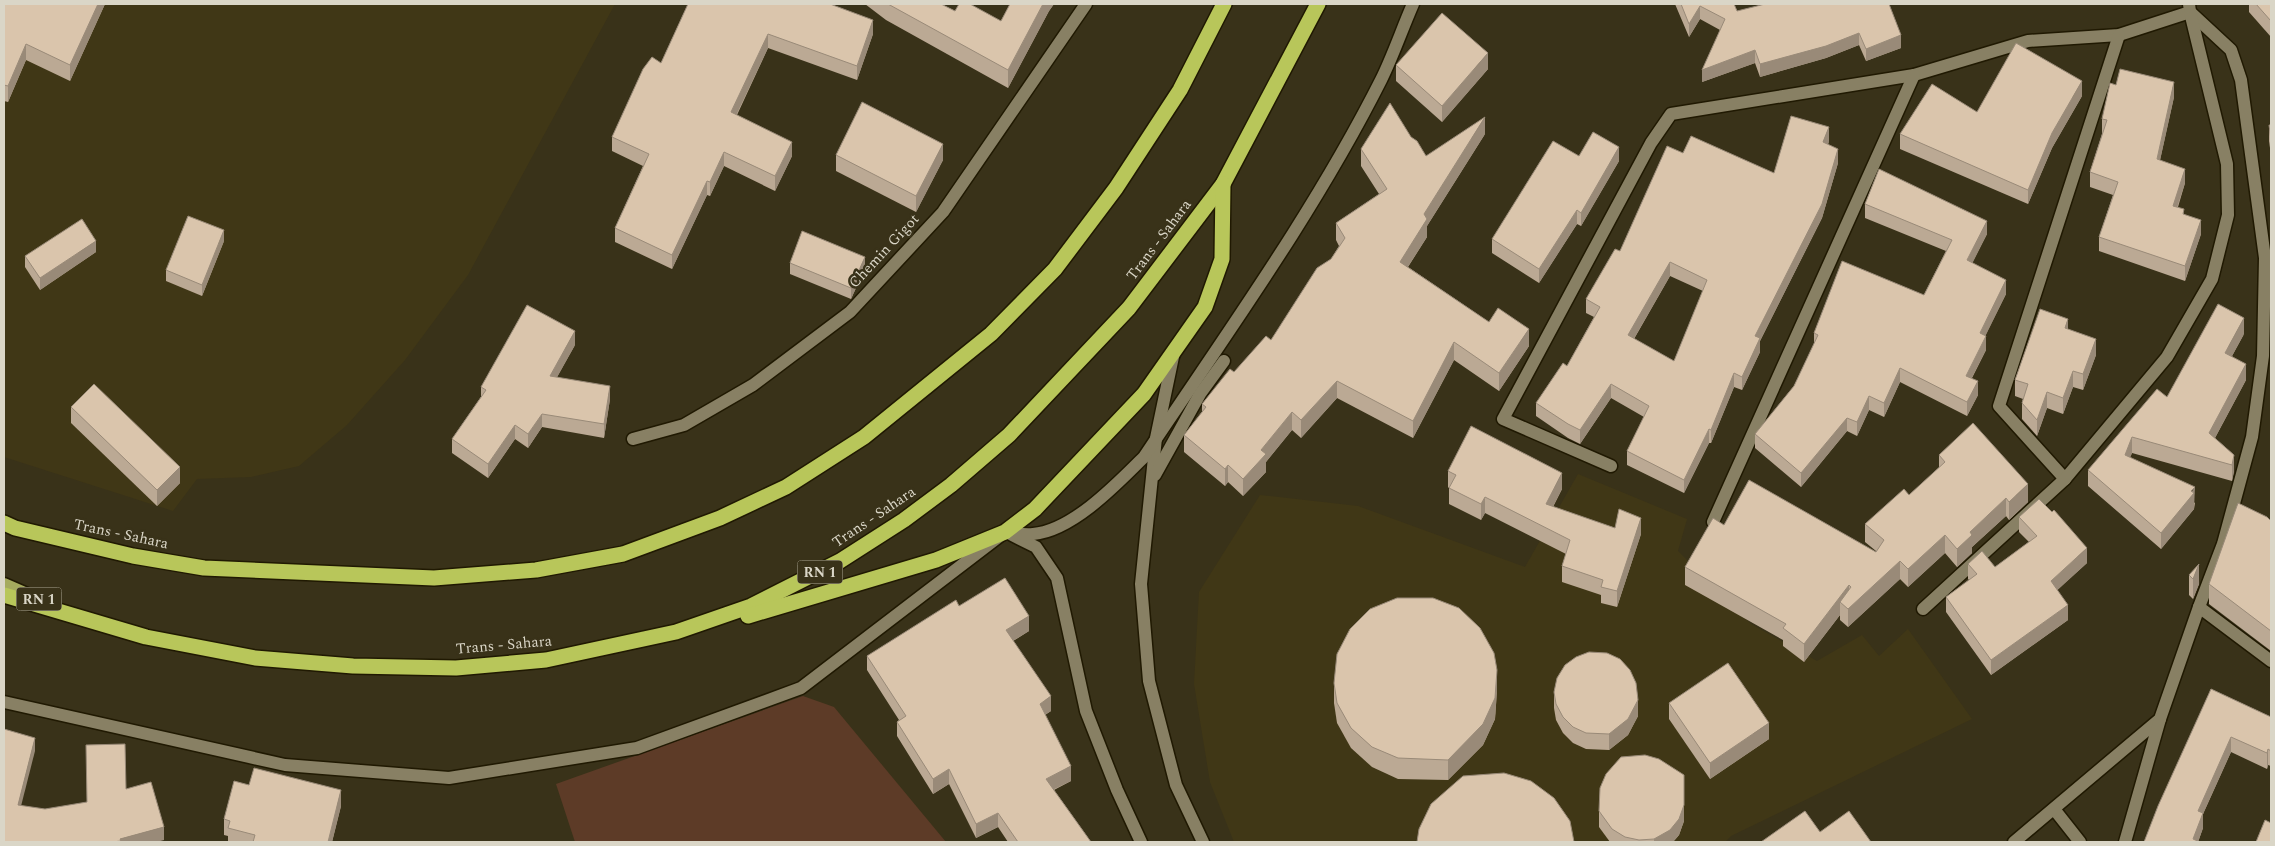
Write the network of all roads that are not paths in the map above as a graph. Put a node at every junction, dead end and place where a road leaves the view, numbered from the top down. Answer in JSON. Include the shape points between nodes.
{"nodes":[{"id":1,"x":1086,"y":4,"type":"edge"},
{"id":2,"x":1224,"y":4,"type":"edge"},
{"id":3,"x":1318,"y":4,"type":"edge"},
{"id":4,"x":1413,"y":4,"type":"edge"},
{"id":5,"x":2189,"y":8,"type":"edge"},
{"id":6,"x":2119,"y":35,"type":"junction"},
{"id":7,"x":1914,"y":76,"type":"junction"},
{"id":8,"x":1223,"y":184,"type":"junction"},
{"id":9,"x":2268,"y":258,"type":"edge"},
{"id":10,"x":1174,"y":351,"type":"junction"},
{"id":11,"x":1224,"y":361,"type":"dead end"},
{"id":12,"x":1156,"y":438,"type":"junction"},
{"id":13,"x":634,"y":439,"type":"dead end"},
{"id":14,"x":1611,"y":466,"type":"dead end"},
{"id":15,"x":2065,"y":479,"type":"junction"},
{"id":16,"x":1151,"y":482,"type":"junction"},
{"id":17,"x":1713,"y":522,"type":"edge"},
{"id":18,"x":7,"y":525,"type":"edge"},
{"id":19,"x":1005,"y":532,"type":"junction"},
{"id":20,"x":4,"y":584,"type":"edge"},
{"id":21,"x":4,"y":595,"type":"edge"},
{"id":22,"x":2199,"y":607,"type":"junction"},
{"id":23,"x":1924,"y":609,"type":"dead end"},
{"id":24,"x":74,"y":615,"type":"junction"},
{"id":25,"x":676,"y":632,"type":"junction"},
{"id":26,"x":2271,"y":662,"type":"edge"},
{"id":27,"x":4,"y":702,"type":"edge"},
{"id":28,"x":2160,"y":719,"type":"junction"},
{"id":29,"x":2054,"y":808,"type":"junction"},
{"id":30,"x":1141,"y":842,"type":"edge"},
{"id":31,"x":1203,"y":842,"type":"edge"},
{"id":32,"x":2014,"y":842,"type":"edge"},
{"id":33,"x":2080,"y":842,"type":"edge"},
{"id":34,"x":2125,"y":842,"type":"edge"}],
"edges":[{"from":1,"to":13,"type":"street","name":"Chemin Gigot","via":[[943,212],[850,312],[753,385],[684,425]]},
{"from":2,"to":18,"type":"highway","name":"Trans - Sahara","via":[[1180,90],[1116,188],[1055,269],[991,334],[864,437],[786,487],[720,518],[623,554],[536,570],[434,578],[204,568],[133,556]]},
{"from":3,"to":8,"type":"highway","name":"Trans - Sahara","number":"RN 1"},
{"from":4,"to":12,"type":"street","via":[[1382,78],[1298,228]]},
{"from":5,"to":6,"type":"street"},
{"from":5,"to":9,"type":"street","via":[[2230,50],[2241,80]]},
{"from":5,"to":15,"type":"street","via":[[2227,164],[2228,215],[2212,279],[2167,357]]},
{"from":6,"to":7,"type":"street","via":[[2028,41]]},
{"from":6,"to":15,"type":"street","via":[[1999,406]]},
{"from":7,"to":14,"type":"street","via":[[1671,114],[1651,143],[1503,419]]},
{"from":7,"to":17,"type":"street"},
{"from":8,"to":10,"type":"highway","via":[[1222,259],[1206,307]]},
{"from":8,"to":25,"type":"highway","name":"Trans - Sahara","number":"RN 1","via":[[1130,308],[1009,435],[951,485],[840,561],[751,606]]},
{"from":9,"to":22,"type":"street","via":[[2263,356],[2252,437],[2223,544]]},
{"from":10,"to":12,"type":"street"},
{"from":10,"to":19,"type":"highway","via":[[1144,394],[1060,485]]},
{"from":11,"to":16,"type":"street","via":[[1200,394]]},
{"from":12,"to":16,"type":"street"},
{"from":12,"to":19,"type":"street","via":[[1144,458],[1117,484],[1063,526],[1033,534]]},
{"from":15,"to":23,"type":"street"},
{"from":16,"to":31,"type":"street","via":[[1141,584],[1149,682],[1176,785]]},
{"from":19,"to":25,"type":"highway","via":[[936,560],[738,620]]},
{"from":19,"to":27,"type":"street","via":[[802,688],[637,748],[449,778],[285,765]]},
{"from":19,"to":30,"type":"street","via":[[1036,547],[1057,578],[1086,711]]},
{"from":20,"to":24,"type":"main road","name":"Trans - Sahara","number":"RN 1"},
{"from":21,"to":24,"type":"highway","name":"Trans - Sahara","number":"RN 1"},
{"from":22,"to":26,"type":"street"},
{"from":22,"to":28,"type":"street"},
{"from":24,"to":25,"type":"highway","name":"Trans - Sahara","number":"RN 1","via":[[146,637],[255,658],[353,666],[456,668],[546,660]]},
{"from":28,"to":29,"type":"street"},
{"from":28,"to":34,"type":"street"},
{"from":29,"to":32,"type":"street"},
{"from":29,"to":33,"type":"street"}]}
